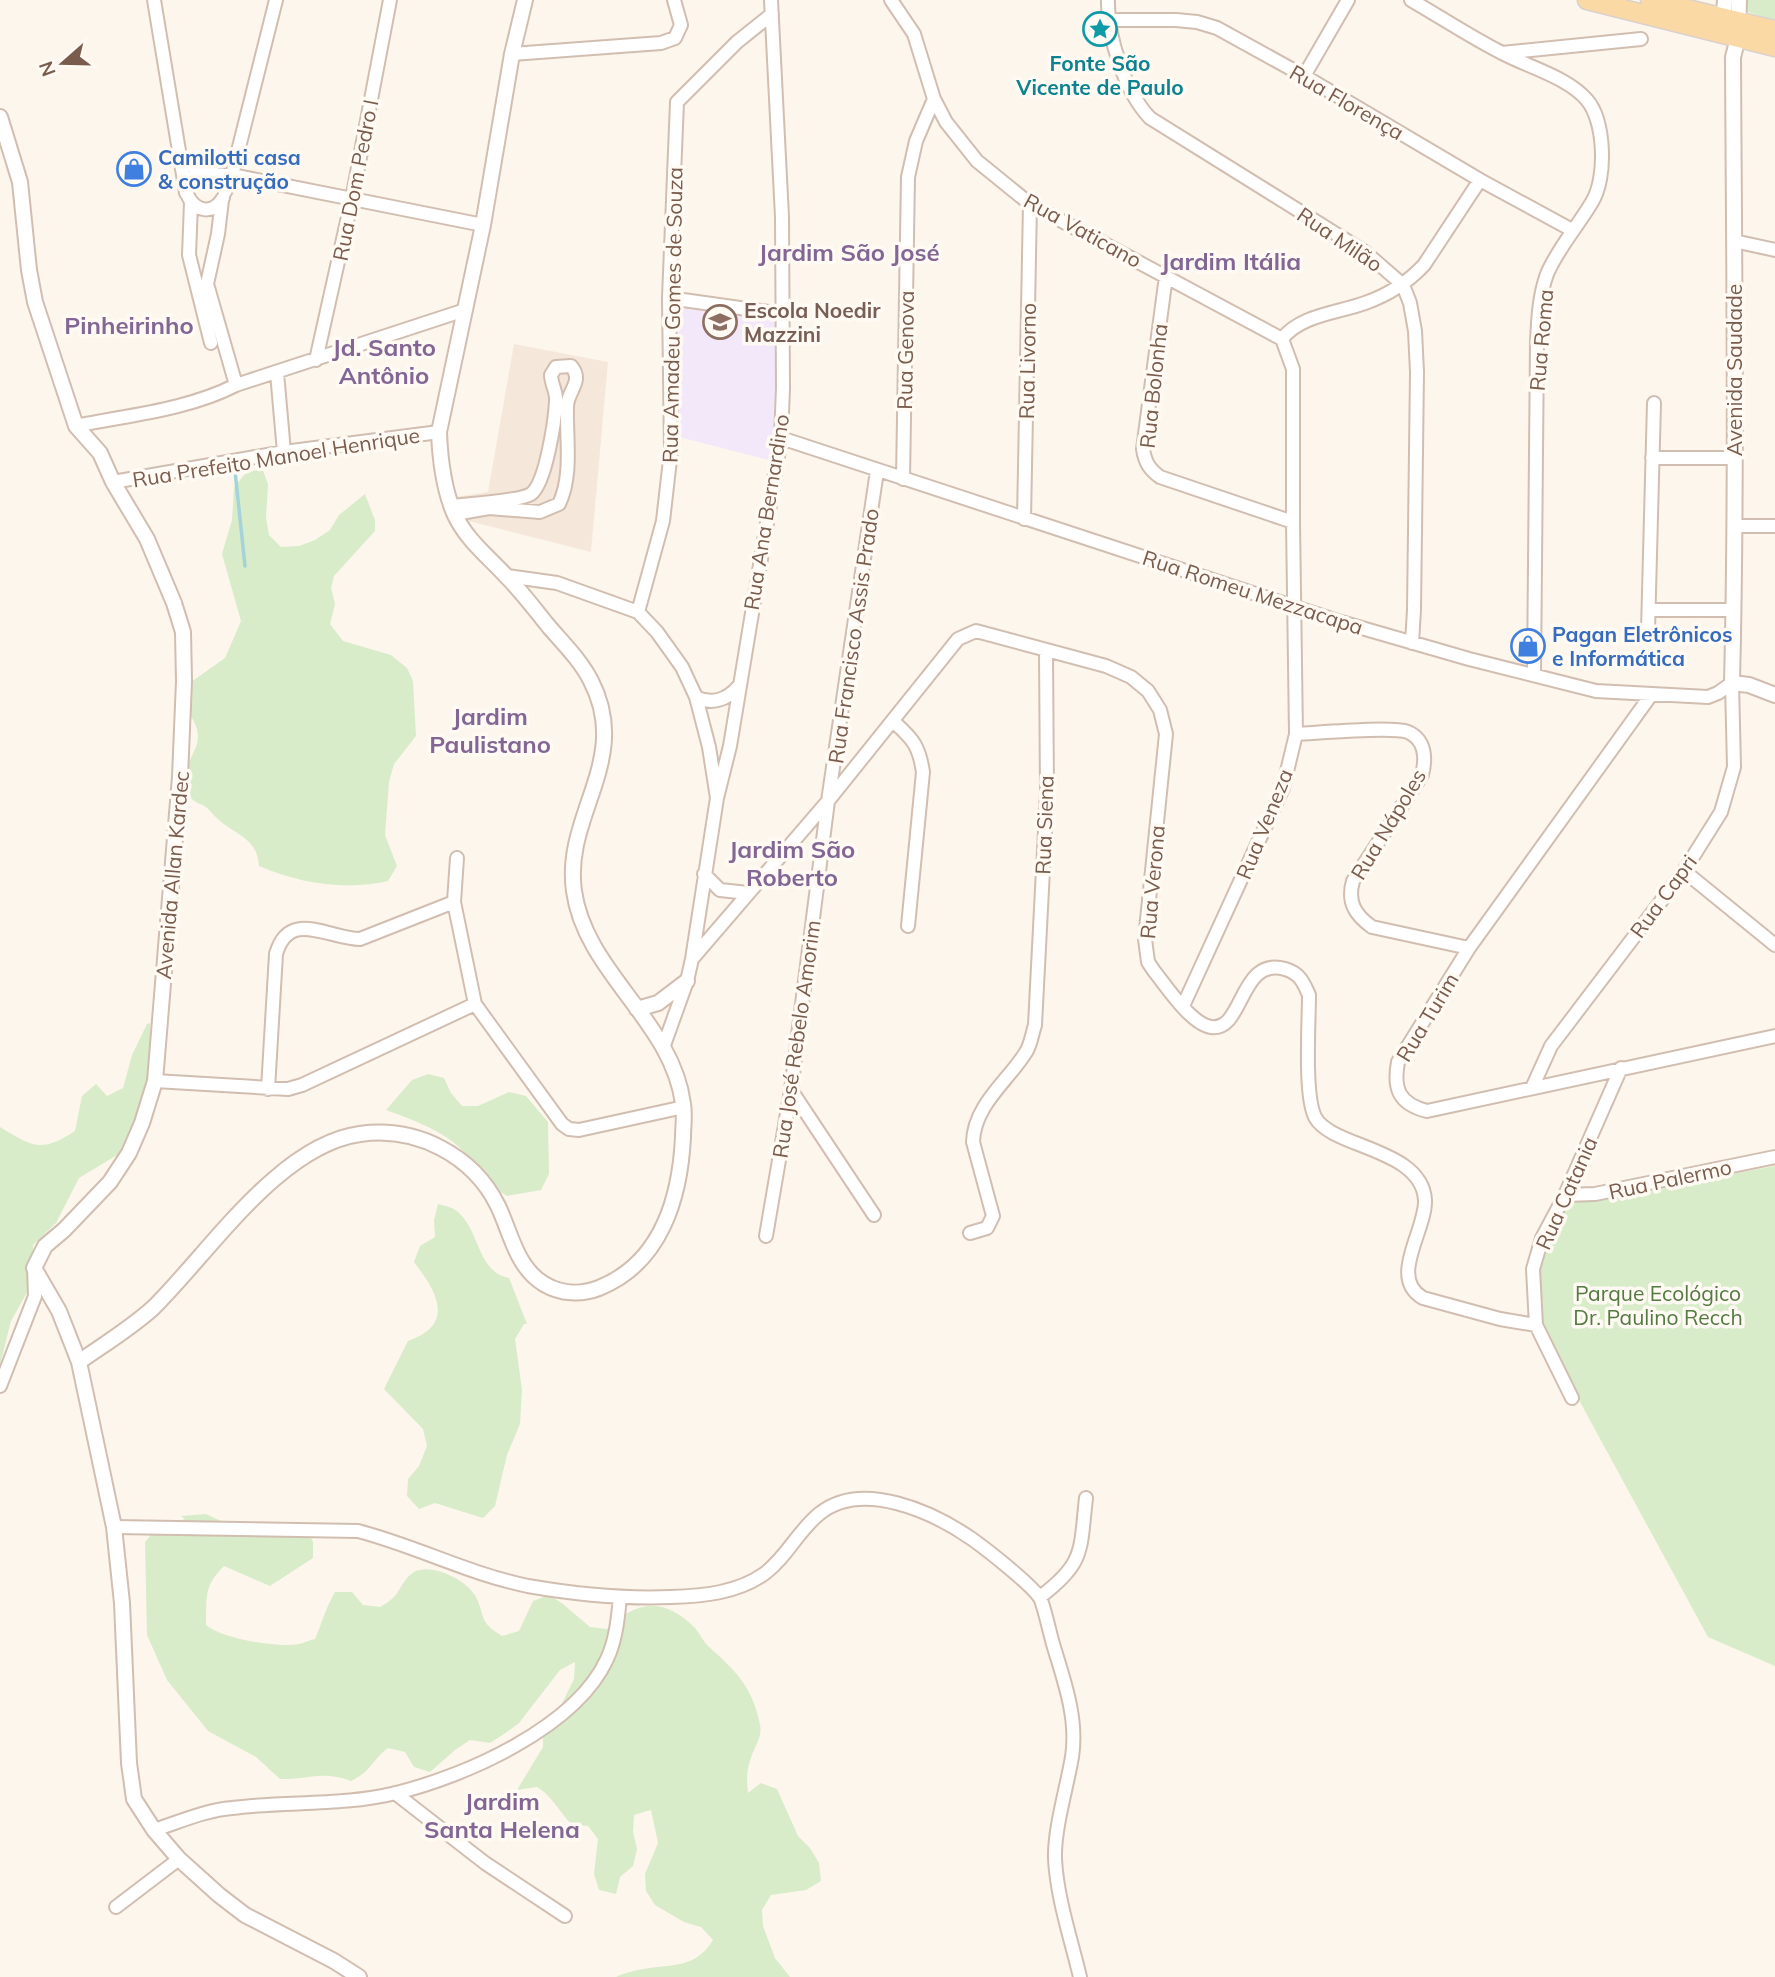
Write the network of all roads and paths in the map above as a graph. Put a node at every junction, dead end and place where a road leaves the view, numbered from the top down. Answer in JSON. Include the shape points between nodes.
{"nodes":[{"id":1,"x":154,"y":0,"type":"edge"},
{"id":2,"x":276,"y":0,"type":"edge"},
{"id":3,"x":524,"y":0,"type":"edge"},
{"id":4,"x":674,"y":0,"type":"edge"},
{"id":5,"x":771,"y":0,"type":"edge"},
{"id":6,"x":891,"y":0,"type":"edge"},
{"id":7,"x":1108,"y":0,"type":"edge"},
{"id":8,"x":1348,"y":0,"type":"edge"},
{"id":9,"x":1411,"y":0,"type":"edge"},
{"id":10,"x":1587,"y":0,"type":"edge"},
{"id":11,"x":1650,"y":0,"type":"edge"},
{"id":12,"x":386,"y":2,"type":"edge"},
{"id":13,"x":772,"y":14,"type":"junction"},
{"id":14,"x":1732,"y":15,"type":"edge"},
{"id":15,"x":1108,"y":20,"type":"junction"},
{"id":16,"x":1775,"y":30,"type":"edge"},
{"id":17,"x":1641,"y":40,"type":"dead end"},
{"id":18,"x":1775,"y":47,"type":"edge"},
{"id":19,"x":1502,"y":53,"type":"junction"},
{"id":20,"x":512,"y":54,"type":"junction"},
{"id":21,"x":1304,"y":76,"type":"junction"},
{"id":22,"x":934,"y":99,"type":"junction"},
{"id":23,"x":0,"y":117,"type":"edge"},
{"id":24,"x":181,"y":164,"type":"junction"},
{"id":25,"x":214,"y":173,"type":"junction"},
{"id":26,"x":232,"y":175,"type":"junction"},
{"id":27,"x":1480,"y":180,"type":"junction"},
{"id":28,"x":224,"y":196,"type":"junction"},
{"id":29,"x":352,"y":199,"type":"junction"},
{"id":30,"x":192,"y":202,"type":"junction"},
{"id":31,"x":1030,"y":204,"type":"junction"},
{"id":32,"x":483,"y":225,"type":"junction"},
{"id":33,"x":1572,"y":230,"type":"junction"},
{"id":34,"x":219,"y":234,"type":"junction"},
{"id":35,"x":1734,"y":241,"type":"junction"},
{"id":36,"x":1775,"y":250,"type":"edge"},
{"id":37,"x":1166,"y":276,"type":"junction"},
{"id":38,"x":1403,"y":285,"type":"junction"},
{"id":39,"x":669,"y":298,"type":"junction"},
{"id":40,"x":465,"y":310,"type":"junction"},
{"id":41,"x":783,"y":314,"type":"junction"},
{"id":42,"x":1282,"y":339,"type":"junction"},
{"id":43,"x":211,"y":343,"type":"dead end"},
{"id":44,"x":316,"y":360,"type":"junction"},
{"id":45,"x":277,"y":373,"type":"junction"},
{"id":46,"x":236,"y":385,"type":"junction"},
{"id":47,"x":1654,"y":403,"type":"dead end"},
{"id":48,"x":76,"y":426,"type":"junction"},
{"id":49,"x":439,"y":432,"type":"junction"},
{"id":50,"x":780,"y":438,"type":"junction"},
{"id":51,"x":284,"y":452,"type":"junction"},
{"id":52,"x":1652,"y":458,"type":"junction"},
{"id":53,"x":1734,"y":458,"type":"junction"},
{"id":54,"x":877,"y":471,"type":"junction"},
{"id":55,"x":903,"y":479,"type":"junction"},
{"id":56,"x":113,"y":482,"type":"junction"},
{"id":57,"x":532,"y":493,"type":"junction"},
{"id":58,"x":453,"y":510,"type":"junction"},
{"id":59,"x":540,"y":512,"type":"junction"},
{"id":60,"x":1024,"y":519,"type":"junction"},
{"id":61,"x":1293,"y":522,"type":"junction"},
{"id":62,"x":1736,"y":526,"type":"junction"},
{"id":63,"x":1775,"y":526,"type":"edge"},
{"id":64,"x":507,"y":576,"type":"junction"},
{"id":65,"x":1294,"y":605,"type":"junction"},
{"id":66,"x":1650,"y":610,"type":"junction"},
{"id":67,"x":1733,"y":610,"type":"junction"},
{"id":68,"x":638,"y":612,"type":"junction"},
{"id":69,"x":1648,"y":630,"type":"dead end"},
{"id":70,"x":1412,"y":643,"type":"junction"},
{"id":71,"x":1046,"y":652,"type":"junction"},
{"id":72,"x":1534,"y":674,"type":"junction"},
{"id":73,"x":1732,"y":683,"type":"junction"},
{"id":74,"x":738,"y":687,"type":"junction"},
{"id":75,"x":1651,"y":695,"type":"junction"},
{"id":76,"x":1775,"y":695,"type":"edge"},
{"id":77,"x":696,"y":696,"type":"junction"},
{"id":78,"x":894,"y":722,"type":"junction"},
{"id":79,"x":1296,"y":734,"type":"junction"},
{"id":80,"x":730,"y":746,"type":"junction"},
{"id":81,"x":709,"y":747,"type":"junction"},
{"id":82,"x":717,"y":798,"type":"junction"},
{"id":83,"x":828,"y":801,"type":"junction"},
{"id":84,"x":457,"y":858,"type":"dead end"},
{"id":85,"x":1684,"y":872,"type":"junction"},
{"id":86,"x":704,"y":874,"type":"junction"},
{"id":87,"x":748,"y":893,"type":"junction"},
{"id":88,"x":454,"y":902,"type":"junction"},
{"id":89,"x":908,"y":926,"type":"dead end"},
{"id":90,"x":1775,"y":945,"type":"edge"},
{"id":91,"x":1469,"y":948,"type":"junction"},
{"id":92,"x":692,"y":959,"type":"junction"},
{"id":93,"x":687,"y":981,"type":"junction"},
{"id":94,"x":475,"y":1004,"type":"junction"},
{"id":95,"x":1183,"y":1006,"type":"junction"},
{"id":96,"x":638,"y":1009,"type":"junction"},
{"id":97,"x":1775,"y":1036,"type":"edge"},
{"id":98,"x":663,"y":1048,"type":"junction"},
{"id":99,"x":1621,"y":1068,"type":"junction"},
{"id":100,"x":155,"y":1081,"type":"junction"},
{"id":101,"x":1532,"y":1088,"type":"junction"},
{"id":102,"x":268,"y":1089,"type":"junction"},
{"id":103,"x":791,"y":1090,"type":"junction"},
{"id":104,"x":684,"y":1107,"type":"junction"},
{"id":105,"x":1775,"y":1157,"type":"edge"},
{"id":106,"x":1565,"y":1195,"type":"junction"},
{"id":107,"x":874,"y":1215,"type":"dead end"},
{"id":108,"x":970,"y":1234,"type":"dead end"},
{"id":109,"x":766,"y":1236,"type":"dead end"},
{"id":110,"x":34,"y":1268,"type":"junction"},
{"id":111,"x":1536,"y":1325,"type":"junction"},
{"id":112,"x":79,"y":1362,"type":"junction"},
{"id":113,"x":0,"y":1386,"type":"edge"},
{"id":114,"x":1572,"y":1398,"type":"dead end"},
{"id":115,"x":1086,"y":1498,"type":"dead end"},
{"id":116,"x":114,"y":1527,"type":"junction"},
{"id":117,"x":620,"y":1597,"type":"junction"},
{"id":118,"x":1040,"y":1597,"type":"junction"},
{"id":119,"x":395,"y":1793,"type":"junction"},
{"id":120,"x":155,"y":1829,"type":"junction"},
{"id":121,"x":179,"y":1859,"type":"junction"},
{"id":122,"x":116,"y":1907,"type":"dead end"},
{"id":123,"x":565,"y":1916,"type":"dead end"},
{"id":124,"x":359,"y":1977,"type":"edge"},
{"id":125,"x":1080,"y":1977,"type":"edge"}],
"edges":[{"from":1,"to":24,"type":"street"},
{"from":2,"to":26,"type":"street"},
{"from":3,"to":20,"type":"street"},
{"from":4,"to":20,"type":"street","via":[[681,25],[675,38],[661,43]]},
{"from":5,"to":13,"type":"street","name":"Rua Ana Bernardino"},
{"from":6,"to":22,"type":"street","name":"Rua Vaticano","via":[[914,34]]},
{"from":7,"to":15,"type":"street","name":"Rua Milão"},
{"from":8,"to":21,"type":"street"},
{"from":9,"to":19,"type":"street","name":"Rua Roma"},
{"from":10,"to":14,"type":"main road"},
{"from":11,"to":14,"type":"main road"},
{"from":12,"to":29,"type":"street","name":"Rua Dom Pedro I"},
{"from":13,"to":39,"type":"street","name":"Rua Amadeu Gomes de Souza","via":[[677,102]]},
{"from":13,"to":41,"type":"street","name":"Rua Ana Bernardino"},
{"from":14,"to":16,"type":"main road"},
{"from":14,"to":18,"type":"main road"},
{"from":14,"to":35,"type":"street","name":"Avenida Saudade"},
{"from":15,"to":21,"type":"street","name":"Rua Florença","via":[[1197,22],[1217,28]]},
{"from":15,"to":38,"type":"street","name":"Rua Milão","via":[[1129,89],[1150,118],[1365,252]]},
{"from":17,"to":19,"type":"street"},
{"from":19,"to":33,"type":"street","name":"Rua Roma","via":[[1574,88],[1597,114],[1601,173],[1594,199]]},
{"from":20,"to":32,"type":"street"},
{"from":21,"to":27,"type":"street","name":"Rua Florença"},
{"from":22,"to":31,"type":"street","name":"Rua Vaticano","via":[[977,161]]},
{"from":22,"to":55,"type":"street","name":"Rua Genova","via":[[916,141],[908,177]]},
{"from":23,"to":48,"type":"street","via":[[20,182],[35,302]]},
{"from":24,"to":25,"type":"street"},
{"from":24,"to":30,"type":"street"},
{"from":25,"to":26,"type":"street"},
{"from":25,"to":28,"type":"street","via":[[224,183]]},
{"from":25,"to":30,"type":"street","via":[[197,172],[188,181]]},
{"from":26,"to":28,"type":"street"},
{"from":26,"to":29,"type":"street"},
{"from":27,"to":33,"type":"street","name":"Rua Florença"},
{"from":27,"to":38,"type":"street","via":[[1424,265]]},
{"from":28,"to":30,"type":"street","via":[[208,210]]},
{"from":28,"to":34,"type":"street"},
{"from":29,"to":32,"type":"street"},
{"from":29,"to":44,"type":"street","name":"Rua Dom Pedro I"},
{"from":30,"to":34,"type":"street"},
{"from":30,"to":43,"type":"street","via":[[189,255]]},
{"from":31,"to":37,"type":"street","name":"Rua Vaticano"},
{"from":31,"to":60,"type":"street","name":"Rua Livorno"},
{"from":32,"to":40,"type":"street"},
{"from":33,"to":72,"type":"street","name":"Rua Roma","via":[[1548,273],[1540,301]]},
{"from":34,"to":46,"type":"street","via":[[208,284]]},
{"from":35,"to":36,"type":"street"},
{"from":35,"to":53,"type":"street","name":"Avenida Saudade"},
{"from":37,"to":42,"type":"street","name":"Rua Vaticano"},
{"from":37,"to":61,"type":"street","name":"Rua Bolonha","via":[[1145,461],[1160,477]]},
{"from":38,"to":42,"type":"street","via":[[1367,302],[1294,325]]},
{"from":38,"to":70,"type":"street","name":"Rua Milão","via":[[1415,331],[1417,372]]},
{"from":39,"to":41,"type":"street"},
{"from":39,"to":68,"type":"street","name":"Rua Amadeu Gomes de Souza","via":[[671,451],[663,521]]},
{"from":40,"to":44,"type":"street"},
{"from":40,"to":49,"type":"street"},
{"from":41,"to":50,"type":"street","name":"Rua Ana Bernardino"},
{"from":42,"to":61,"type":"street","name":"Rua Veneza","via":[[1293,369]]},
{"from":44,"to":45,"type":"street"},
{"from":45,"to":46,"type":"street"},
{"from":45,"to":51,"type":"street"},
{"from":46,"to":48,"type":"street","via":[[175,407]]},
{"from":47,"to":52,"type":"street"},
{"from":48,"to":56,"type":"street","name":"Avenida Allan Kardec","via":[[100,453]]},
{"from":49,"to":51,"type":"street","name":"Rua Prefeito Manoel Henrique"},
{"from":49,"to":58,"type":"street","via":[[440,463]]},
{"from":50,"to":54,"type":"street","name":"Rua Romeu Mezzacapa"},
{"from":50,"to":74,"type":"street","name":"Rua Ana Bernardino"},
{"from":51,"to":56,"type":"street","name":"Rua Prefeito Manoel Henrique"},
{"from":52,"to":53,"type":"street"},
{"from":52,"to":66,"type":"street"},
{"from":53,"to":62,"type":"street","name":"Avenida Saudade"},
{"from":54,"to":55,"type":"street","name":"Rua Romeu Mezzacapa"},
{"from":54,"to":83,"type":"street","name":"Rua Francisco Assis Prado"},
{"from":55,"to":60,"type":"street","name":"Rua Romeu Mezzacapa"},
{"from":56,"to":100,"type":"street","name":"Avenida Allan Kardec","via":[[152,550],[183,632],[180,777]]},
{"from":57,"to":58,"type":"street"},
{"from":57,"to":59,"type":"street"},
{"from":57,"to":59,"type":"street","via":[[549,449],[557,398],[551,375],[556,367],[571,366],[577,381],[568,402],[564,493],[559,504]]},
{"from":58,"to":59,"type":"street"},
{"from":58,"to":64,"type":"street","via":[[465,532]]},
{"from":60,"to":65,"type":"street","name":"Rua Romeu Mezzacapa"},
{"from":61,"to":65,"type":"street","name":"Rua Veneza"},
{"from":62,"to":63,"type":"street"},
{"from":62,"to":67,"type":"street","name":"Avenida Saudade"},
{"from":64,"to":68,"type":"street","via":[[556,583]]},
{"from":64,"to":96,"type":"street","via":[[591,679],[601,706],[602,765],[576,842],[574,894],[602,959]]},
{"from":65,"to":70,"type":"street","name":"Rua Romeu Mezzacapa"},
{"from":65,"to":79,"type":"street","name":"Rua Veneza"},
{"from":66,"to":67,"type":"street"},
{"from":66,"to":69,"type":"street"},
{"from":67,"to":73,"type":"street","name":"Avenida Saudade"},
{"from":68,"to":77,"type":"street","via":[[682,667]]},
{"from":70,"to":72,"type":"street","name":"Rua Romeu Mezzacapa"},
{"from":71,"to":78,"type":"street","name":"Rua Verona","via":[[976,631],[966,634]]},
{"from":71,"to":95,"type":"street","name":"Rua Verona","via":[[1131,677],[1148,691],[1160,710],[1166,734],[1146,952],[1154,971]]},
{"from":71,"to":108,"type":"street","name":"Rua Siena","via":[[1047,792],[1035,1025],[1027,1050],[978,1115],[973,1129],[993,1216],[987,1228]]},
{"from":72,"to":75,"type":"street","name":"Rua Romeu Mezzacapa","via":[[1596,691]]},
{"from":73,"to":75,"type":"street","name":"Rua Romeu Mezzacapa","via":[[1708,697]]},
{"from":73,"to":76,"type":"street"},
{"from":73,"to":85,"type":"street","name":"Rua Capri","via":[[1734,767],[1721,812]]},
{"from":74,"to":77,"type":"street","via":[[721,700],[704,701]]},
{"from":74,"to":80,"type":"street","name":"Rua Ana Bernardino"},
{"from":75,"to":91,"type":"street","name":"Rua Turim"},
{"from":77,"to":81,"type":"street"},
{"from":78,"to":83,"type":"street"},
{"from":78,"to":89,"type":"street","via":[[911,738],[923,772]]},
{"from":79,"to":91,"type":"street","name":"Rua Nápoles","via":[[1388,730],[1408,732],[1421,744],[1426,759],[1422,775],[1353,881],[1353,907],[1372,927]]},
{"from":79,"to":95,"type":"street","name":"Rua Veneza","via":[[1283,788]]},
{"from":80,"to":81,"type":"street"},
{"from":80,"to":82,"type":"street","name":"Rua Ana Bernardino"},
{"from":81,"to":82,"type":"street"},
{"from":82,"to":86,"type":"street"},
{"from":83,"to":87,"type":"street"},
{"from":83,"to":103,"type":"street","name":"Rua José Rebelo Amorim"},
{"from":84,"to":88,"type":"street"},
{"from":85,"to":90,"type":"street"},
{"from":85,"to":101,"type":"street","name":"Rua Capri","via":[[1551,1046]]},
{"from":86,"to":87,"type":"street","via":[[720,890]]},
{"from":86,"to":92,"type":"street"},
{"from":87,"to":92,"type":"street"},
{"from":88,"to":94,"type":"street"},
{"from":88,"to":102,"type":"street","via":[[360,939],[300,929],[280,941]]},
{"from":91,"to":101,"type":"street","name":"Rua Turim","via":[[1398,1062],[1399,1094],[1412,1107],[1427,1111]]},
{"from":92,"to":93,"type":"street"},
{"from":93,"to":96,"type":"street","via":[[658,1003]]},
{"from":93,"to":98,"type":"street"},
{"from":94,"to":102,"type":"street","via":[[302,1085]]},
{"from":94,"to":104,"type":"street","via":[[569,1129]]},
{"from":95,"to":111,"type":"street","name":"Rua Verona","via":[[1197,1020],[1219,1026],[1230,1020],[1252,979],[1264,971],[1277,967],[1302,978],[1309,995],[1309,1102],[1316,1119],[1327,1130],[1383,1153],[1404,1167],[1425,1197],[1408,1269],[1413,1292],[1500,1319]]},
{"from":96,"to":98,"type":"street"},
{"from":97,"to":99,"type":"street","name":"Rua Turim"},
{"from":98,"to":104,"type":"street","via":[[678,1078]]},
{"from":99,"to":101,"type":"street","name":"Rua Turim"},
{"from":99,"to":106,"type":"street","name":"Rua Catania"},
{"from":100,"to":102,"type":"street"},
{"from":100,"to":110,"type":"street","name":"Avenida Allan Kardec","via":[[129,1153],[110,1182],[45,1247]]},
{"from":103,"to":107,"type":"street"},
{"from":103,"to":109,"type":"street","name":"Rua José Rebelo Amorim"},
{"from":104,"to":112,"type":"street","via":[[681,1169],[664,1229],[640,1262],[615,1281],[589,1292],[566,1292],[531,1274],[518,1255],[497,1203],[472,1168],[441,1147],[414,1137],[356,1134],[300,1157],[150,1310]]},
{"from":105,"to":106,"type":"street","name":"Rua Palermo","via":[[1595,1194]]},
{"from":106,"to":111,"type":"street","name":"Rua Catania","via":[[1542,1238],[1533,1269]]},
{"from":110,"to":112,"type":"street","via":[[59,1311]]},
{"from":110,"to":113,"type":"street","via":[[35,1296]]},
{"from":111,"to":114,"type":"street","name":"Rua Catania"},
{"from":112,"to":116,"type":"street"},
{"from":115,"to":118,"type":"street","via":[[1075,1563]]},
{"from":116,"to":117,"type":"street","via":[[358,1531],[527,1586]]},
{"from":116,"to":120,"type":"street","via":[[134,1799]]},
{"from":117,"to":118,"type":"street","via":[[719,1593],[747,1584],[766,1573],[818,1514],[854,1498],[873,1498],[955,1527]]},
{"from":117,"to":119,"type":"street","via":[[608,1659],[590,1689],[570,1709],[491,1758]]},
{"from":118,"to":125,"type":"street","via":[[1073,1713],[1073,1753],[1055,1856]]},
{"from":119,"to":120,"type":"street","via":[[229,1808]]},
{"from":119,"to":123,"type":"street","via":[[485,1863]]},
{"from":120,"to":121,"type":"street"},
{"from":121,"to":122,"type":"street"},
{"from":121,"to":124,"type":"street","via":[[245,1914]]}]}
